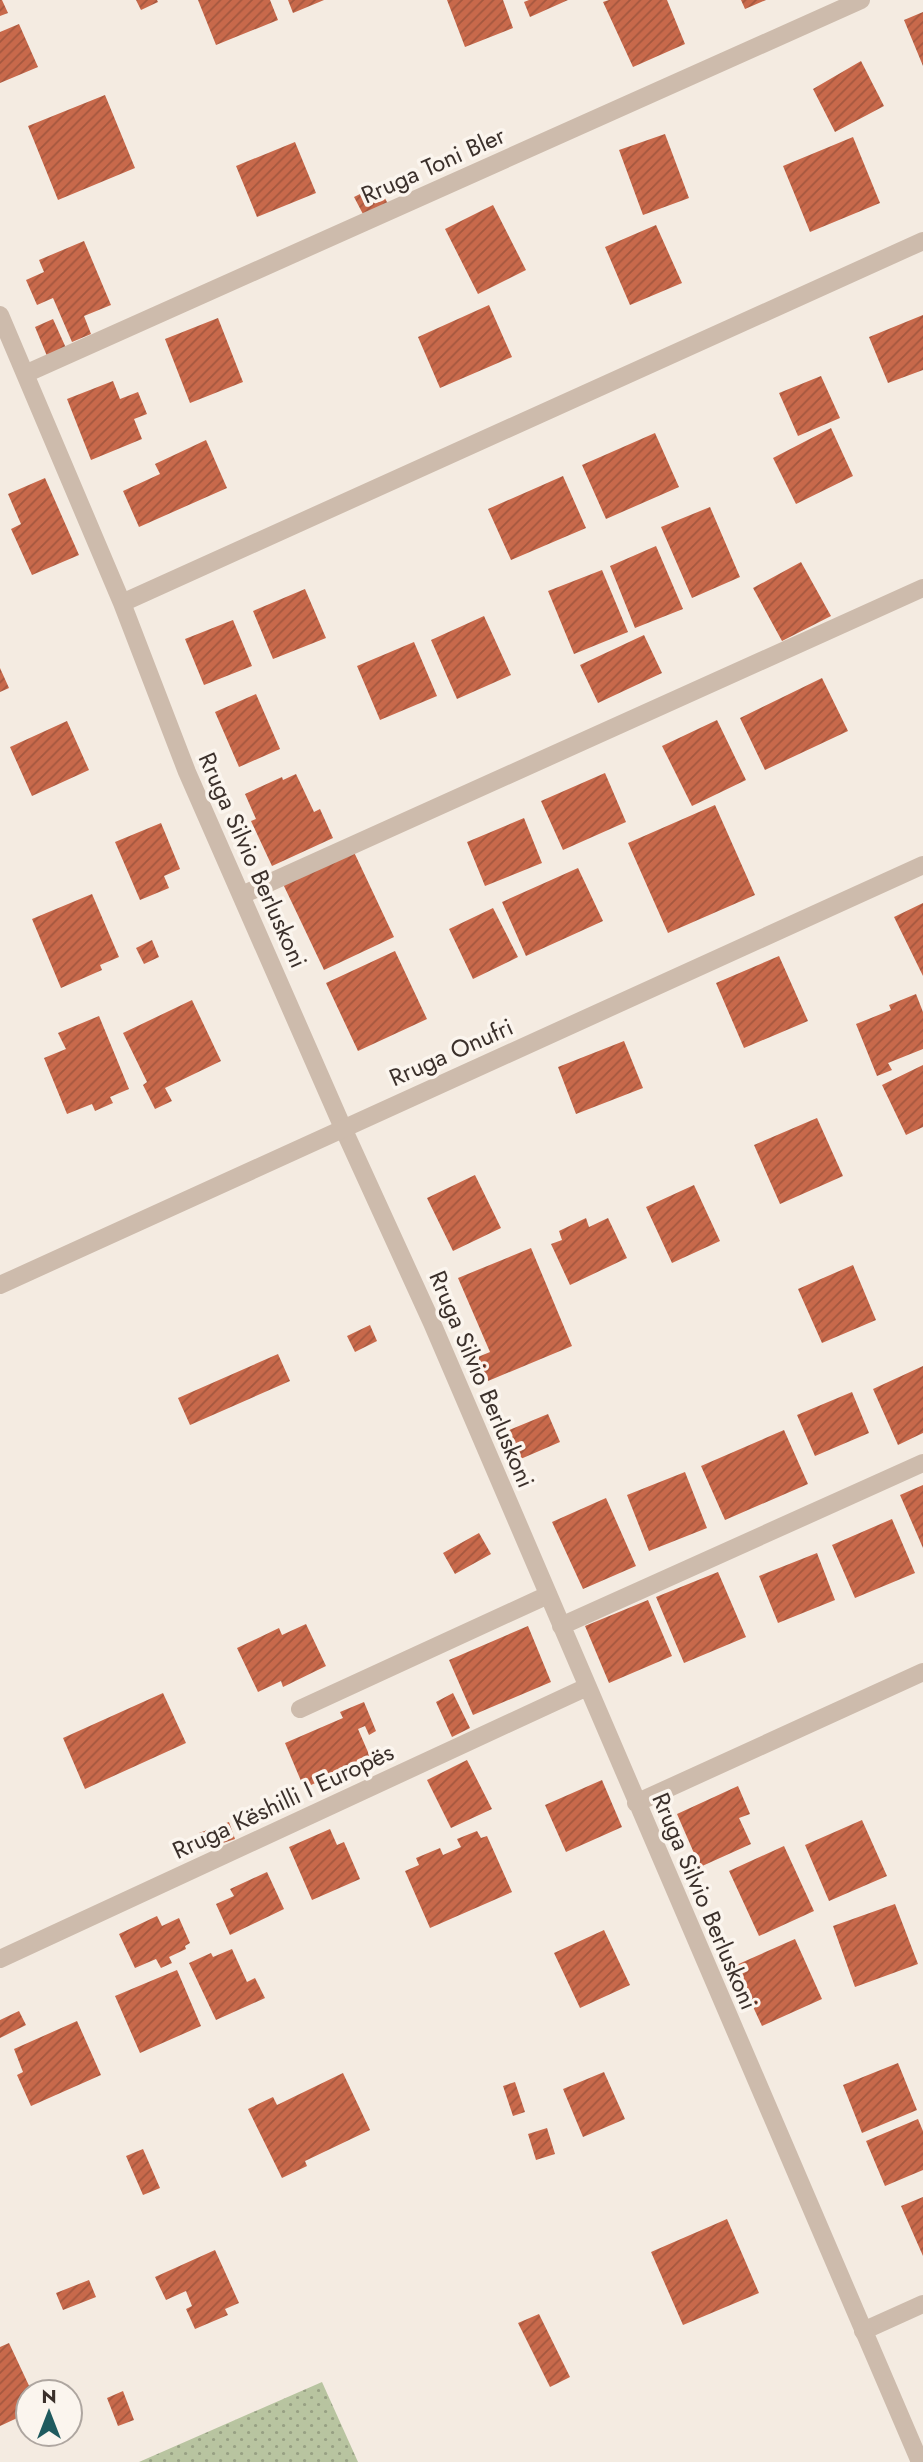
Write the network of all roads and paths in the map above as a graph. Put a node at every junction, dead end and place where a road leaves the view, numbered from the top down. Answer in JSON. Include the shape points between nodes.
{"nodes":[{"id":1,"x":861,"y":0,"type":"edge"},
{"id":2,"x":923,"y":241,"type":"edge"},
{"id":3,"x":0,"y":315,"type":"edge"},
{"id":4,"x":25,"y":374,"type":"junction"},
{"id":5,"x":923,"y":588,"type":"edge"},
{"id":6,"x":122,"y":603,"type":"junction"},
{"id":7,"x":923,"y":864,"type":"edge"},
{"id":8,"x":242,"y":895,"type":"junction"},
{"id":9,"x":343,"y":1128,"type":"junction"},
{"id":10,"x":0,"y":1285,"type":"edge"},
{"id":11,"x":923,"y":1463,"type":"edge"},
{"id":12,"x":548,"y":1595,"type":"junction"},
{"id":13,"x":561,"y":1626,"type":"junction"},
{"id":14,"x":923,"y":1672,"type":"edge"},
{"id":15,"x":587,"y":1687,"type":"junction"},
{"id":16,"x":300,"y":1709,"type":"dead end"},
{"id":17,"x":636,"y":1803,"type":"junction"},
{"id":18,"x":0,"y":1959,"type":"edge"},
{"id":19,"x":923,"y":2304,"type":"edge"},
{"id":20,"x":863,"y":2331,"type":"junction"},
{"id":21,"x":920,"y":2462,"type":"edge"}],
"edges":[{"from":1,"to":4,"type":"street","name":"Rruga Toni Bler"},
{"from":2,"to":6,"type":"street"},
{"from":3,"to":4,"type":"street","name":"Rruga Silvio Berluskoni"},
{"from":4,"to":6,"type":"street","name":"Rruga Silvio Berluskoni"},
{"from":5,"to":8,"type":"street"},
{"from":6,"to":8,"type":"street","name":"Rruga Silvio Berluskoni","via":[[187,772]]},
{"from":7,"to":9,"type":"street","name":"Rruga Onufri"},
{"from":8,"to":9,"type":"street","name":"Rruga Silvio Berluskoni"},
{"from":9,"to":10,"type":"street","name":"Rruga Onufri"},
{"from":9,"to":12,"type":"street","name":"Rruga Silvio Berluskoni"},
{"from":11,"to":13,"type":"street"},
{"from":12,"to":13,"type":"street","name":"Rruga Silvio Berluskoni"},
{"from":12,"to":16,"type":"street"},
{"from":13,"to":15,"type":"street","name":"Rruga Silvio Berluskoni"},
{"from":14,"to":17,"type":"street"},
{"from":15,"to":17,"type":"street","name":"Rruga Silvio Berluskoni"},
{"from":15,"to":18,"type":"street","name":"Rruga Këshilli I Europës"},
{"from":17,"to":20,"type":"street","name":"Rruga Silvio Berluskoni"},
{"from":19,"to":20,"type":"street"},
{"from":20,"to":21,"type":"street","name":"Rruga Silvio Berluskoni"}]}
